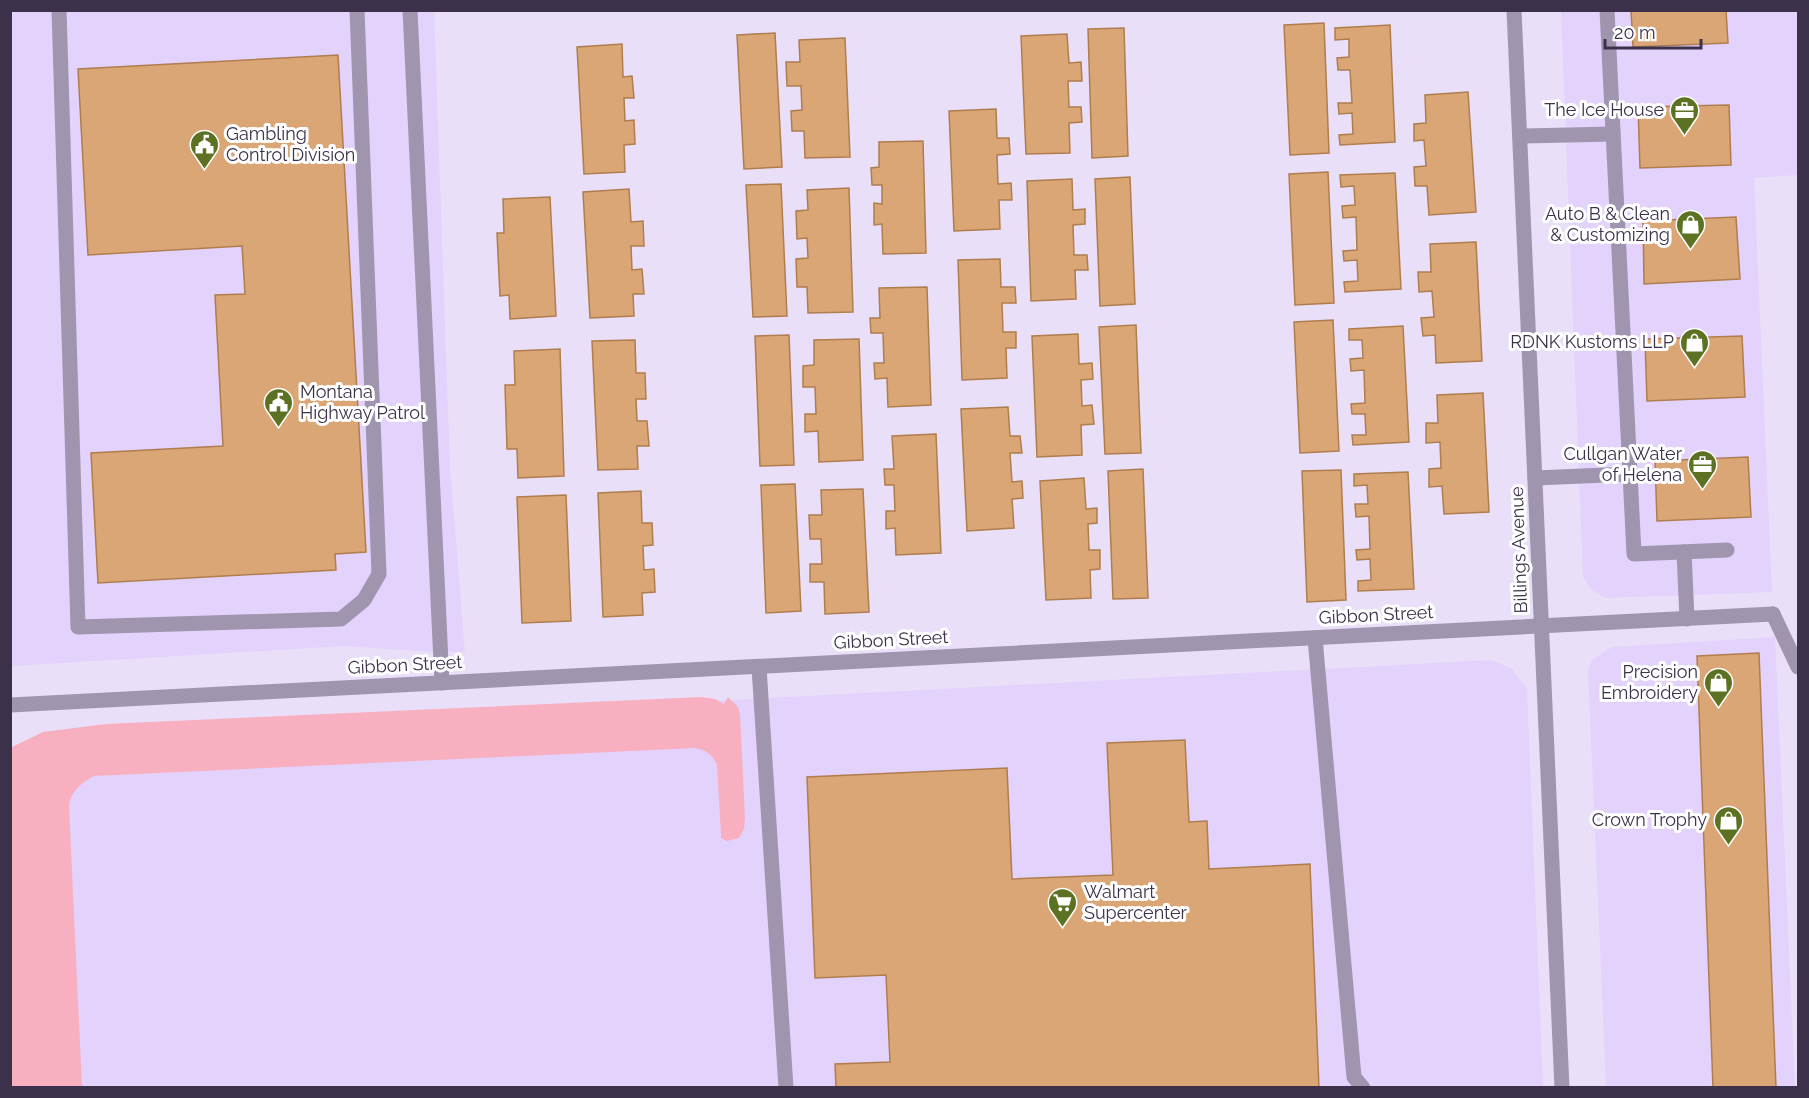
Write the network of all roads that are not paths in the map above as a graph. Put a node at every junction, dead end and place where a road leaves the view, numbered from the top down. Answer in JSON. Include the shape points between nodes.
{"nodes":[{"id":1,"x":59,"y":10,"type":"edge"},
{"id":2,"x":357,"y":10,"type":"edge"},
{"id":3,"x":410,"y":10,"type":"edge"},
{"id":4,"x":1514,"y":10,"type":"edge"},
{"id":5,"x":1607,"y":10,"type":"edge"},
{"id":6,"x":1613,"y":134,"type":"junction"},
{"id":7,"x":1520,"y":136,"type":"junction"},
{"id":8,"x":1630,"y":474,"type":"junction"},
{"id":9,"x":1536,"y":478,"type":"junction"},
{"id":10,"x":1726,"y":550,"type":"dead end"},
{"id":11,"x":1684,"y":552,"type":"junction"},
{"id":12,"x":1687,"y":619,"type":"junction"},
{"id":13,"x":1542,"y":626,"type":"junction"},
{"id":14,"x":1315,"y":638,"type":"junction"},
{"id":15,"x":759,"y":667,"type":"junction"},
{"id":16,"x":1798,"y":667,"type":"edge"},
{"id":17,"x":442,"y":683,"type":"junction"},
{"id":18,"x":10,"y":705,"type":"edge"},
{"id":19,"x":786,"y":1088,"type":"edge"},
{"id":20,"x":1363,"y":1088,"type":"edge"},
{"id":21,"x":1562,"y":1088,"type":"edge"}],
"edges":[{"from":1,"to":2,"type":"street","via":[[78,627],[341,619],[364,600],[379,574]]},
{"from":3,"to":17,"type":"street"},
{"from":4,"to":7,"type":"street","name":"Billings Avenue"},
{"from":5,"to":6,"type":"street"},
{"from":6,"to":7,"type":"street"},
{"from":6,"to":8,"type":"street"},
{"from":7,"to":9,"type":"street","name":"Billings Avenue"},
{"from":8,"to":9,"type":"street"},
{"from":8,"to":11,"type":"street","via":[[1634,554]]},
{"from":9,"to":13,"type":"street","name":"Billings Avenue"},
{"from":10,"to":11,"type":"street"},
{"from":11,"to":12,"type":"street"},
{"from":12,"to":13,"type":"street","name":"Gibbon Street"},
{"from":12,"to":16,"type":"street","name":"Gibbon Street","via":[[1773,614]]},
{"from":13,"to":14,"type":"street","name":"Gibbon Street"},
{"from":13,"to":21,"type":"street","name":"Billings Avenue"},
{"from":14,"to":15,"type":"street","name":"Gibbon Street"},
{"from":14,"to":20,"type":"street","via":[[1354,1077]]},
{"from":15,"to":17,"type":"street","name":"Gibbon Street"},
{"from":15,"to":19,"type":"street"},
{"from":17,"to":18,"type":"street","name":"Gibbon Street"}]}
